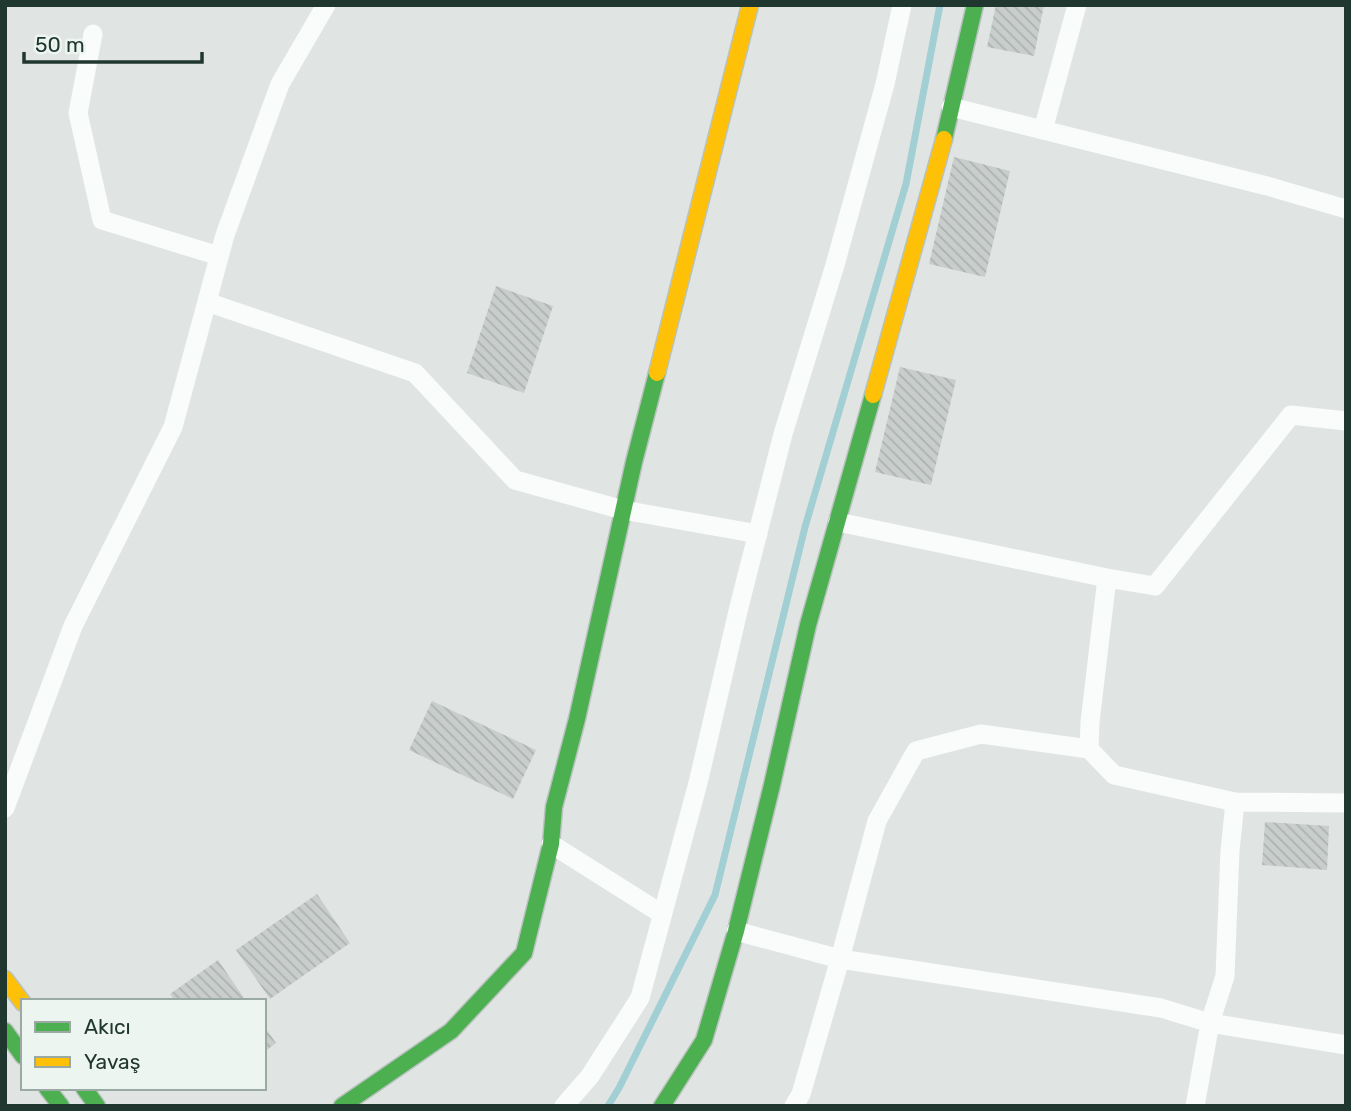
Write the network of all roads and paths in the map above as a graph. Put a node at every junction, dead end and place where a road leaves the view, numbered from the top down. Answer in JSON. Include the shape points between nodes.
{"nodes":[{"id":1,"x":326,"y":5,"type":"edge"},
{"id":2,"x":750,"y":5,"type":"edge"},
{"id":3,"x":902,"y":5,"type":"edge"},
{"id":4,"x":975,"y":5,"type":"edge"},
{"id":5,"x":1077,"y":5,"type":"edge"},
{"id":6,"x":93,"y":34,"type":"dead end"},
{"id":7,"x":951,"y":107,"type":"junction"},
{"id":8,"x":1043,"y":130,"type":"junction"},
{"id":9,"x":1346,"y":209,"type":"edge"},
{"id":10,"x":219,"y":256,"type":"junction"},
{"id":11,"x":206,"y":302,"type":"junction"},
{"id":12,"x":1346,"y":421,"type":"edge"},
{"id":13,"x":623,"y":510,"type":"junction"},
{"id":14,"x":838,"y":522,"type":"junction"},
{"id":15,"x":758,"y":534,"type":"junction"},
{"id":16,"x":1107,"y":579,"type":"junction"},
{"id":17,"x":1089,"y":749,"type":"junction"},
{"id":18,"x":1235,"y":802,"type":"junction"},
{"id":19,"x":1346,"y":803,"type":"edge"},
{"id":20,"x":5,"y":808,"type":"edge"},
{"id":21,"x":551,"y":844,"type":"junction"},
{"id":22,"x":662,"y":914,"type":"junction"},
{"id":23,"x":736,"y":932,"type":"junction"},
{"id":24,"x":840,"y":959,"type":"junction"},
{"id":25,"x":5,"y":979,"type":"edge"},
{"id":26,"x":21,"y":1000,"type":"edge"},
{"id":27,"x":1210,"y":1023,"type":"junction"},
{"id":28,"x":5,"y":1031,"type":"edge"},
{"id":29,"x":1346,"y":1045,"type":"edge"},
{"id":30,"x":21,"y":1053,"type":"edge"},
{"id":31,"x":49,"y":1090,"type":"edge"},
{"id":32,"x":85,"y":1090,"type":"edge"},
{"id":33,"x":61,"y":1106,"type":"edge"},
{"id":34,"x":97,"y":1106,"type":"edge"},
{"id":35,"x":342,"y":1106,"type":"edge"},
{"id":36,"x":564,"y":1106,"type":"edge"},
{"id":37,"x":662,"y":1106,"type":"edge"},
{"id":38,"x":794,"y":1106,"type":"edge"},
{"id":39,"x":1195,"y":1106,"type":"edge"}],
"edges":[{"from":1,"to":10,"type":"street","via":[[280,84]]},
{"from":2,"to":13,"type":"street"},
{"from":3,"to":15,"type":"street","via":[[885,83]]},
{"from":4,"to":7,"type":"street"},
{"from":5,"to":8,"type":"street"},
{"from":6,"to":10,"type":"street","via":[[78,113],[102,220]]},
{"from":7,"to":8,"type":"street"},
{"from":7,"to":14,"type":"street"},
{"from":8,"to":9,"type":"street"},
{"from":10,"to":11,"type":"street"},
{"from":11,"to":13,"type":"street","via":[[415,373],[515,480]]},
{"from":11,"to":20,"type":"street","via":[[173,427],[73,626]]},
{"from":12,"to":16,"type":"street","via":[[1291,415],[1155,586]]},
{"from":13,"to":15,"type":"street"},
{"from":13,"to":21,"type":"street","via":[[554,807]]},
{"from":14,"to":16,"type":"street"},
{"from":14,"to":23,"type":"street","via":[[808,625]]},
{"from":15,"to":22,"type":"street"},
{"from":16,"to":17,"type":"street"},
{"from":17,"to":18,"type":"street","via":[[1114,775]]},
{"from":17,"to":24,"type":"street","via":[[982,734],[916,751],[877,821]]},
{"from":18,"to":19,"type":"street"},
{"from":18,"to":27,"type":"street","via":[[1224,976]]},
{"from":21,"to":22,"type":"street"},
{"from":21,"to":35,"type":"street","via":[[524,953],[452,1031]]},
{"from":22,"to":36,"type":"street","via":[[640,998],[590,1076]]},
{"from":23,"to":24,"type":"street"},
{"from":23,"to":37,"type":"street","via":[[704,1040]]},
{"from":24,"to":27,"type":"street","via":[[1161,1008]]},
{"from":24,"to":38,"type":"street"},
{"from":25,"to":26,"type":"street"},
{"from":27,"to":29,"type":"street"},
{"from":27,"to":39,"type":"street"},
{"from":28,"to":30,"type":"street"},
{"from":31,"to":33,"type":"street"},
{"from":32,"to":34,"type":"street"}]}
